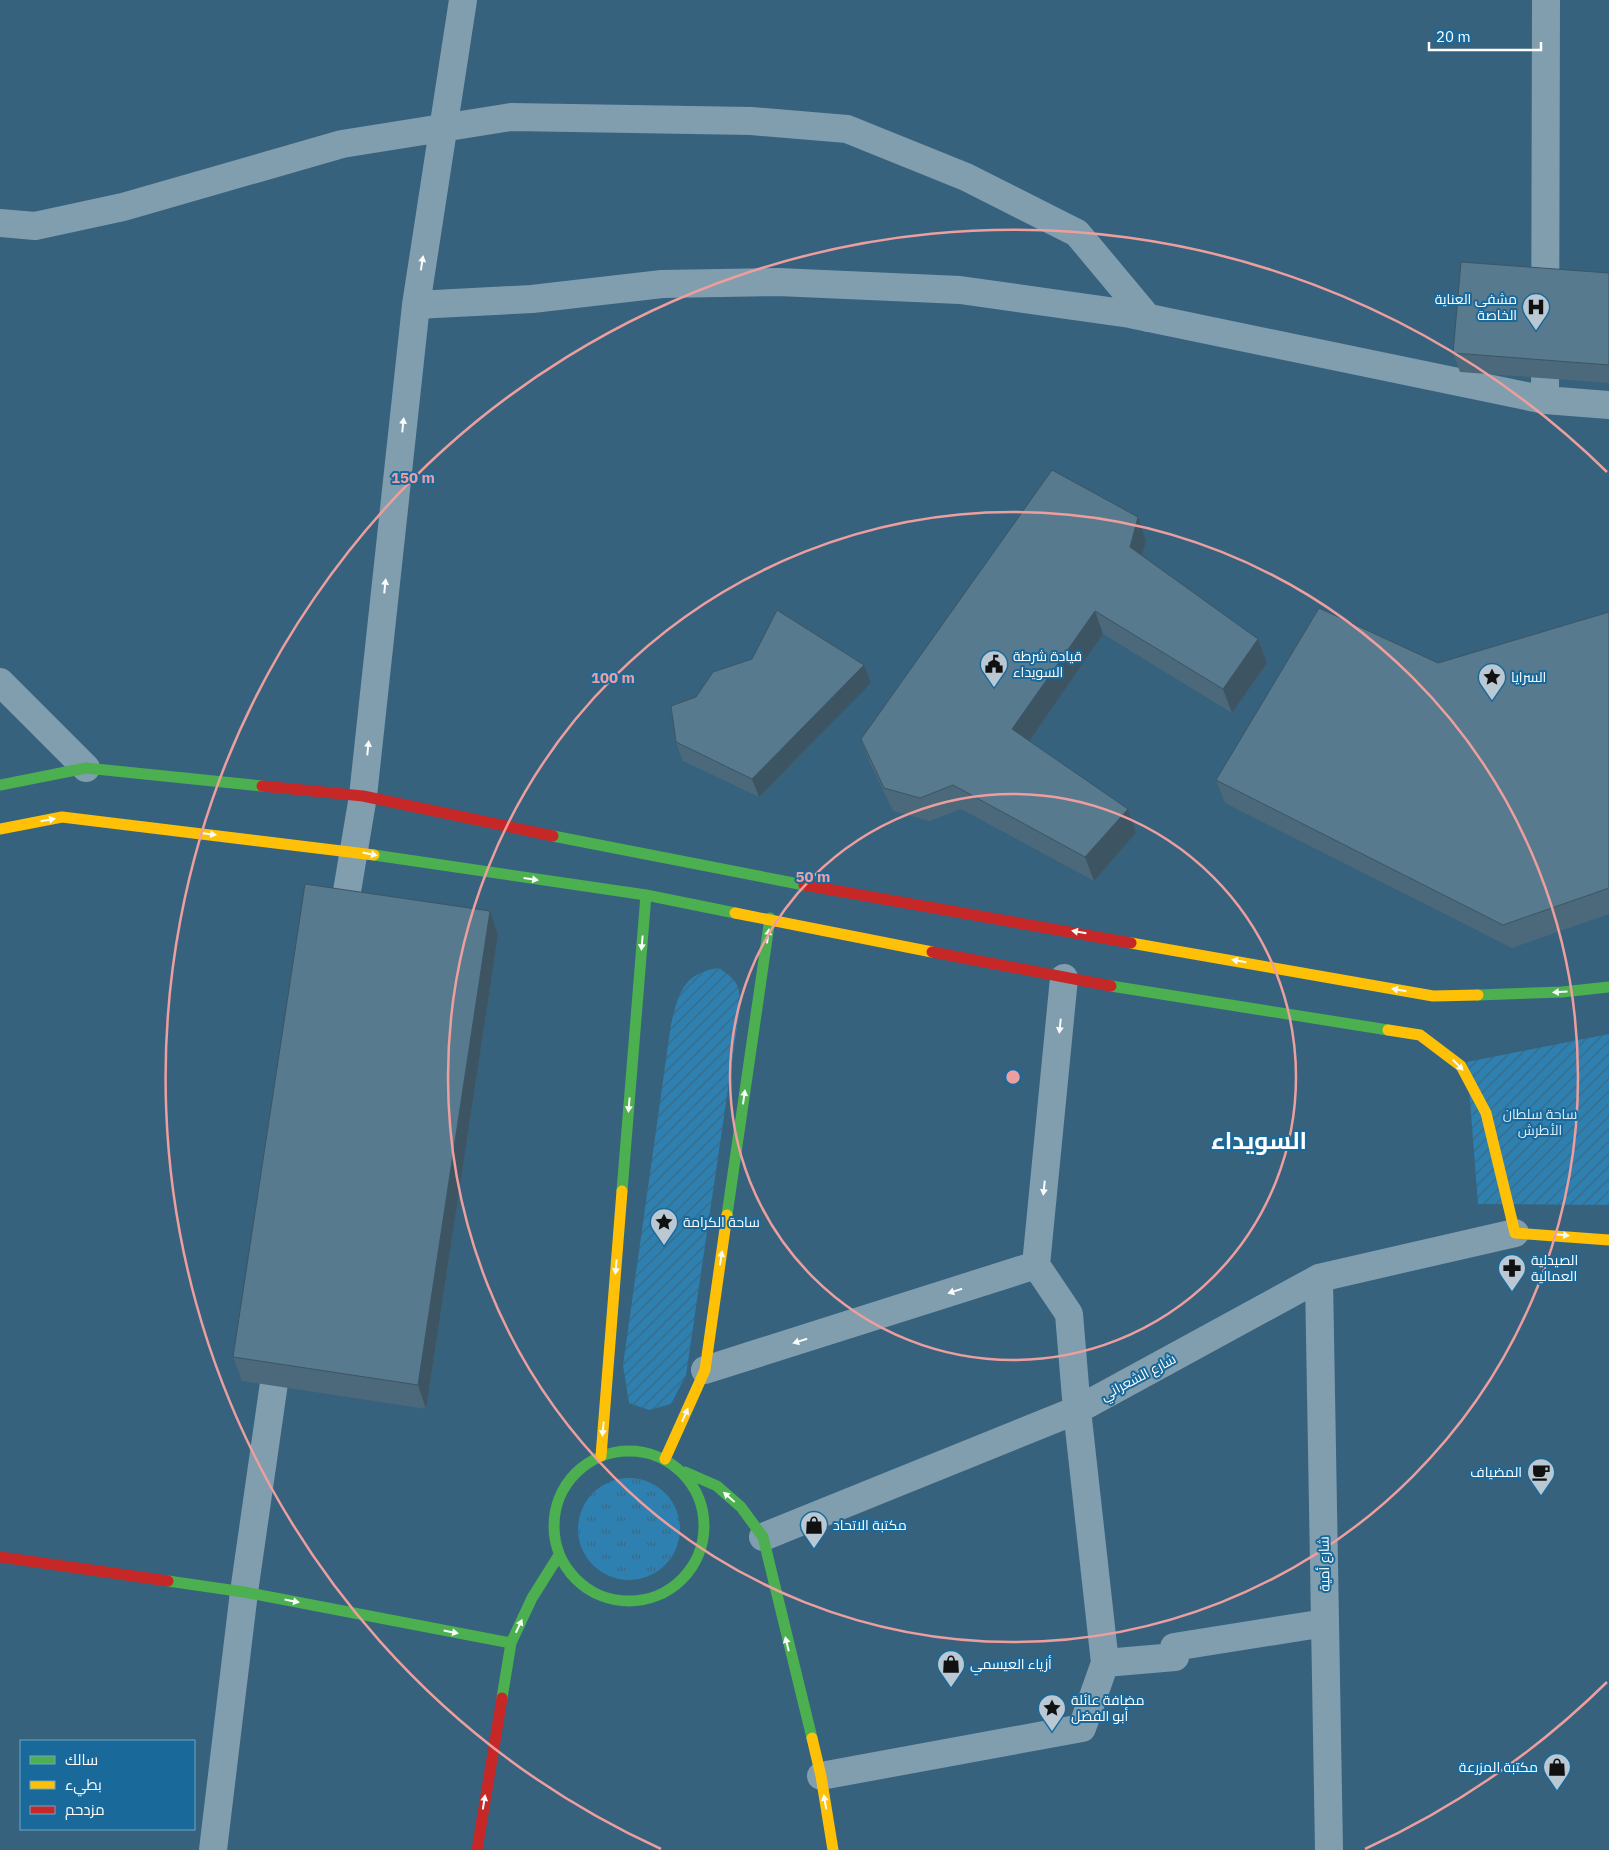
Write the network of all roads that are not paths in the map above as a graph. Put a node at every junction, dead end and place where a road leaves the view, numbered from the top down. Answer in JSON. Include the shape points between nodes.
{"nodes":[{"id":1,"x":463,"y":0,"type":"edge"},
{"id":2,"x":1546,"y":0,"type":"edge"},
{"id":3,"x":443,"y":128,"type":"junction"},
{"id":4,"x":0,"y":223,"type":"edge"},
{"id":5,"x":416,"y":305,"type":"junction"},
{"id":6,"x":1148,"y":318,"type":"junction"},
{"id":7,"x":1546,"y":400,"type":"junction"},
{"id":8,"x":1609,"y":405,"type":"edge"},
{"id":9,"x":0,"y":682,"type":"edge"},
{"id":10,"x":86,"y":768,"type":"junction"},
{"id":11,"x":0,"y":785,"type":"edge"},
{"id":12,"x":363,"y":796,"type":"junction"},
{"id":13,"x":0,"y":829,"type":"edge"},
{"id":14,"x":352,"y":850,"type":"junction"},
{"id":15,"x":646,"y":895,"type":"junction"},
{"id":16,"x":770,"y":918,"type":"junction"},
{"id":17,"x":338,"y":949,"type":"edge"},
{"id":18,"x":1064,"y":978,"type":"junction"},
{"id":19,"x":1609,"y":987,"type":"edge"},
{"id":20,"x":1515,"y":1232,"type":"junction"},
{"id":21,"x":1609,"y":1240,"type":"edge"},
{"id":22,"x":1036,"y":1265,"type":"junction"},
{"id":23,"x":1319,"y":1278,"type":"junction"},
{"id":24,"x":283,"y":1325,"type":"edge"},
{"id":25,"x":704,"y":1370,"type":"junction"},
{"id":26,"x":1077,"y":1410,"type":"junction"},
{"id":27,"x":601,"y":1456,"type":"junction"},
{"id":28,"x":665,"y":1459,"type":"junction"},
{"id":29,"x":684,"y":1472,"type":"junction"},
{"id":30,"x":763,"y":1537,"type":"junction"},
{"id":31,"x":558,"y":1555,"type":"junction"},
{"id":32,"x":0,"y":1557,"type":"edge"},
{"id":33,"x":244,"y":1592,"type":"junction"},
{"id":34,"x":1325,"y":1624,"type":"junction"},
{"id":35,"x":511,"y":1643,"type":"junction"},
{"id":36,"x":1105,"y":1662,"type":"junction"},
{"id":37,"x":821,"y":1776,"type":"junction"},
{"id":38,"x":214,"y":1850,"type":"edge"},
{"id":39,"x":477,"y":1850,"type":"edge"},
{"id":40,"x":833,"y":1850,"type":"edge"},
{"id":41,"x":1329,"y":1850,"type":"edge"}],
"edges":[{"from":1,"to":3,"type":"street"},
{"from":2,"to":7,"type":"street"},
{"from":3,"to":4,"type":"street","via":[[342,144],[123,207],[35,226]]},
{"from":5,"to":3,"type":"street","one_way":true},
{"from":3,"to":6,"type":"street","via":[[511,117],[751,121],[847,129],[966,177],[1077,233]]},
{"from":5,"to":6,"type":"street","via":[[532,299],[662,284],[778,282],[960,290]]},
{"from":12,"to":5,"type":"street","one_way":true},
{"from":6,"to":7,"type":"street"},
{"from":7,"to":8,"type":"street"},
{"from":9,"to":10,"type":"street"},
{"from":10,"to":11,"type":"main road"},
{"from":10,"to":12,"type":"main road"},
{"from":12,"to":14,"type":"street"},
{"from":19,"to":12,"type":"main road","one_way":true,"via":[[1562,992],[1433,996],[719,870]]},
{"from":13,"to":14,"type":"main road","one_way":true,"via":[[62,817]]},
{"from":14,"to":15,"type":"main road","one_way":true,"via":[[406,861]]},
{"from":14,"to":17,"type":"street"},
{"from":15,"to":16,"type":"main road"},
{"from":15,"to":27,"type":"main road","one_way":true},
{"from":16,"to":18,"type":"main road"},
{"from":25,"to":16,"type":"main road","one_way":true},
{"from":18,"to":20,"type":"main road","one_way":true,"via":[[1420,1034],[1461,1066],[1486,1113]]},
{"from":18,"to":22,"type":"street","one_way":true},
{"from":20,"to":21,"type":"main road","one_way":true},
{"from":20,"to":23,"type":"street","name":"شارع الشعراني"},
{"from":22,"to":25,"type":"street","one_way":true},
{"from":22,"to":26,"type":"street","via":[[1069,1314]]},
{"from":23,"to":26,"type":"street","name":"شارع الشعراني"},
{"from":23,"to":34,"type":"street","name":"شارع أمية"},
{"from":24,"to":33,"type":"street"},
{"from":28,"to":25,"type":"main road","one_way":true},
{"from":26,"to":30,"type":"street","name":"شارع الشعراني"},
{"from":26,"to":36,"type":"street"},
{"from":27,"to":28,"type":"main road","via":[[623,1451],[645,1452]]},
{"from":27,"to":31,"type":"main road","via":[[582,1466],[572,1477],[556,1506],[553,1531]]},
{"from":28,"to":29,"type":"main road"},
{"from":30,"to":29,"type":"main road","one_way":true,"via":[[741,1507],[717,1486]]},
{"from":29,"to":31,"type":"main road","via":[[696,1490],[704,1512],[704,1534],[698,1556],[685,1577],[665,1593],[641,1601],[616,1601],[592,1592],[572,1576]]},
{"from":37,"to":30,"type":"main road","one_way":true},
{"from":35,"to":31,"type":"main road","one_way":true,"via":[[532,1598]]},
{"from":32,"to":33,"type":"main road"},
{"from":33,"to":35,"type":"main road","one_way":true},
{"from":33,"to":38,"type":"street"},
{"from":34,"to":36,"type":"street","via":[[1174,1647],[1176,1657]]},
{"from":34,"to":41,"type":"street","name":"شارع أمية"},
{"from":39,"to":35,"type":"main road","one_way":true},
{"from":36,"to":37,"type":"street","via":[[1082,1728]]},
{"from":40,"to":37,"type":"main road","one_way":true}]}
